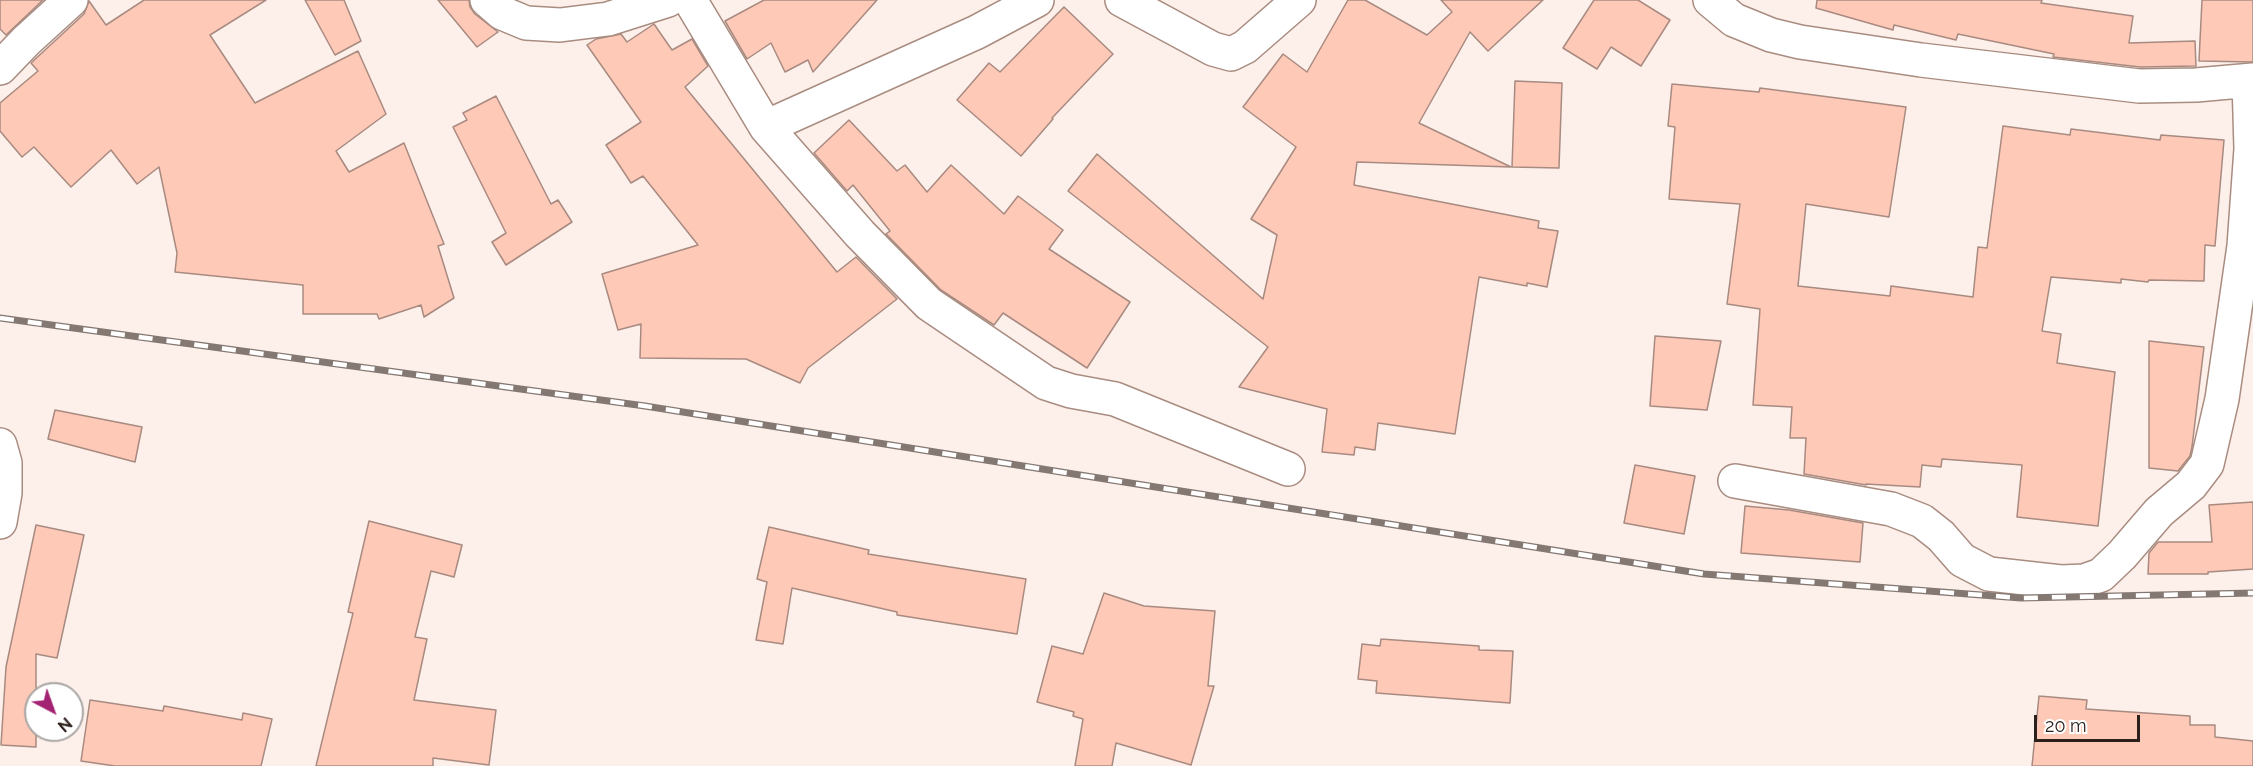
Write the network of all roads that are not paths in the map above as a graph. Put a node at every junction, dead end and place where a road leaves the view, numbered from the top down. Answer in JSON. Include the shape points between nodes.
{"nodes":[{"id":1,"x":72,"y":0,"type":"edge"},
{"id":2,"x":487,"y":0,"type":"edge"},
{"id":3,"x":668,"y":0,"type":"edge"},
{"id":4,"x":690,"y":0,"type":"edge"},
{"id":5,"x":1037,"y":0,"type":"edge"},
{"id":6,"x":1122,"y":0,"type":"edge"},
{"id":7,"x":1299,"y":0,"type":"edge"},
{"id":8,"x":1710,"y":0,"type":"edge"},
{"id":9,"x":0,"y":68,"type":"edge"},
{"id":10,"x":2251,"y":81,"type":"edge"},
{"id":11,"x":766,"y":127,"type":"junction"},
{"id":12,"x":0,"y":445,"type":"edge"},
{"id":13,"x":1288,"y":469,"type":"dead end"},
{"id":14,"x":1735,"y":481,"type":"dead end"},
{"id":15,"x":0,"y":522,"type":"edge"}],
"edges":[{"from":1,"to":9,"type":"street"},
{"from":2,"to":3,"type":"street","via":[[526,23],[560,26],[608,19]]},
{"from":4,"to":11,"type":"street"},
{"from":5,"to":11,"type":"street","via":[[977,32]]},
{"from":6,"to":7,"type":"street","via":[[1213,50],[1231,54],[1245,47]]},
{"from":8,"to":10,"type":"street","via":[[1734,20],[1800,42],[2139,86]]},
{"from":10,"to":14,"type":"street","via":[[2252,149],[2244,246],[2222,399],[2207,464],[2192,485],[2158,512],[2101,575],[2061,582],[1989,574],[1962,560],[1922,521],[1891,509]]},
{"from":11,"to":13,"type":"street","via":[[860,234],[929,304],[1023,369],[1046,383],[1114,399]]},
{"from":12,"to":15,"type":"street","via":[[5,463]]}]}
